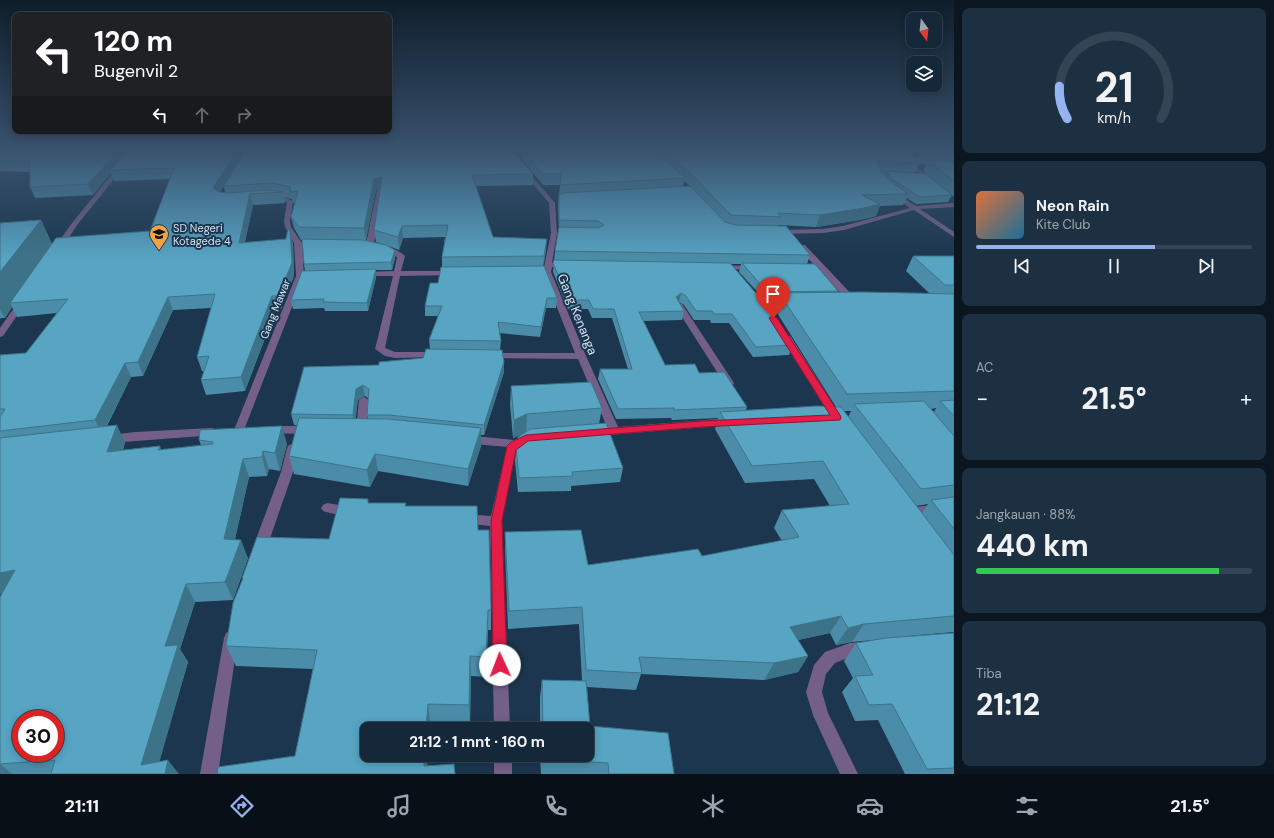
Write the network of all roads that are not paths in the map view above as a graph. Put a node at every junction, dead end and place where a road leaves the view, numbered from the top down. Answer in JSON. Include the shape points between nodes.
{"nodes":[{"id":1,"x":103,"y":188,"type":"edge"},
{"id":2,"x":543,"y":188,"type":"edge"},
{"id":3,"x":886,"y":188,"type":"edge"},
{"id":4,"x":380,"y":190,"type":"edge"},
{"id":5,"x":948,"y":197,"type":"edge"},
{"id":6,"x":261,"y":199,"type":"edge"},
{"id":7,"x":954,"y":203,"type":"edge"},
{"id":8,"x":914,"y":208,"type":"junction"},
{"id":9,"x":774,"y":232,"type":"edge"},
{"id":10,"x":954,"y":236,"type":"edge"},
{"id":11,"x":793,"y":238,"type":"junction"},
{"id":12,"x":53,"y":256,"type":"edge"},
{"id":13,"x":572,"y":266,"type":"edge"},
{"id":14,"x":715,"y":267,"type":"edge"},
{"id":15,"x":730,"y":268,"type":"junction"},
{"id":16,"x":762,"y":268,"type":"edge"},
{"id":17,"x":808,"y":269,"type":"edge"},
{"id":18,"x":822,"y":269,"type":"junction"},
{"id":19,"x":545,"y":270,"type":"junction"},
{"id":20,"x":398,"y":273,"type":"junction"},
{"id":21,"x":461,"y":273,"type":"edge"},
{"id":22,"x":353,"y":274,"type":"edge"},
{"id":23,"x":739,"y":278,"type":"edge"},
{"id":24,"x":27,"y":294,"type":"edge"},
{"id":25,"x":752,"y":294,"type":"edge"},
{"id":26,"x":795,"y":304,"type":"edge"},
{"id":27,"x":840,"y":304,"type":"edge"},
{"id":28,"x":679,"y":306,"type":"edge"},
{"id":29,"x":782,"y":332,"type":"edge"},
{"id":30,"x":0,"y":334,"type":"edge"},
{"id":31,"x":449,"y":355,"type":"edge"},
{"id":32,"x":480,"y":356,"type":"edge"},
{"id":33,"x":581,"y":356,"type":"junction"},
{"id":34,"x":733,"y":389,"type":"edge"},
{"id":35,"x":364,"y":400,"type":"dead end"},
{"id":36,"x":821,"y":418,"type":"edge"},
{"id":37,"x":739,"y":422,"type":"edge"},
{"id":38,"x":232,"y":430,"type":"junction"},
{"id":39,"x":318,"y":430,"type":"edge"},
{"id":40,"x":346,"y":430,"type":"edge"},
{"id":41,"x":361,"y":430,"type":"junction"},
{"id":42,"x":614,"y":430,"type":"junction"},
{"id":43,"x":297,"y":431,"type":"junction"},
{"id":44,"x":376,"y":431,"type":"edge"},
{"id":45,"x":582,"y":433,"type":"edge"},
{"id":46,"x":542,"y":437,"type":"edge"},
{"id":47,"x":452,"y":438,"type":"edge"},
{"id":48,"x":97,"y":441,"type":"edge"},
{"id":49,"x":515,"y":444,"type":"junction"},
{"id":50,"x":954,"y":507,"type":"edge"},
{"id":51,"x":327,"y":508,"type":"dead end"},
{"id":52,"x":358,"y":510,"type":"edge"},
{"id":53,"x":450,"y":518,"type":"edge"},
{"id":54,"x":496,"y":521,"type":"junction"},
{"id":55,"x":914,"y":525,"type":"edge"},
{"id":56,"x":255,"y":561,"type":"edge"},
{"id":57,"x":233,"y":628,"type":"edge"},
{"id":58,"x":879,"y":648,"type":"edge"},
{"id":59,"x":502,"y":722,"type":"edge"},
{"id":60,"x":503,"y":762,"type":"edge"},
{"id":61,"x":209,"y":774,"type":"edge"},
{"id":62,"x":503,"y":774,"type":"edge"},
{"id":63,"x":849,"y":774,"type":"edge"}],
"edges":[{"from":1,"to":12,"type":"street","via":[[74,224]]},
{"from":2,"to":19,"type":"street","name":"Gang Kenanga","via":[[556,201],[558,233]]},
{"from":3,"to":8,"type":"street"},
{"from":4,"to":20,"type":"street","via":[[367,244],[400,254]]},
{"from":5,"to":7,"type":"street"},
{"from":6,"to":38,"type":"street","name":"Gang Mawar","via":[[282,198],[290,202],[288,227],[302,243],[304,276]]},
{"from":7,"to":8,"type":"street"},
{"from":8,"to":10,"type":"street"},
{"from":8,"to":11,"type":"street","via":[[844,228]]},
{"from":9,"to":11,"type":"street"},
{"from":11,"to":18,"type":"street"},
{"from":13,"to":19,"type":"street"},
{"from":14,"to":15,"type":"street"},
{"from":15,"to":16,"type":"street"},
{"from":15,"to":23,"type":"street"},
{"from":17,"to":18,"type":"street"},
{"from":18,"to":27,"type":"street","via":[[859,303]]},
{"from":19,"to":33,"type":"street","name":"Gang Kenanga"},
{"from":20,"to":21,"type":"street"},
{"from":20,"to":22,"type":"street"},
{"from":20,"to":31,"type":"street","via":[[380,349],[395,355]]},
{"from":24,"to":30,"type":"street"},
{"from":25,"to":26,"type":"street","via":[[758,303],[767,308]]},
{"from":28,"to":34,"type":"street"},
{"from":29,"to":36,"type":"street","via":[[840,420]]},
{"from":32,"to":33,"type":"street"},
{"from":33,"to":42,"type":"street","name":"Gang Kenanga"},
{"from":35,"to":41,"type":"street"},
{"from":37,"to":42,"type":"street"},
{"from":38,"to":43,"type":"street"},
{"from":38,"to":48,"type":"street"},
{"from":39,"to":43,"type":"street"},
{"from":40,"to":41,"type":"street"},
{"from":41,"to":44,"type":"street"},
{"from":42,"to":45,"type":"street"},
{"from":43,"to":56,"type":"street","via":[[288,472]]},
{"from":46,"to":49,"type":"street","via":[[526,438]]},
{"from":47,"to":49,"type":"street"},
{"from":49,"to":54,"type":"street","via":[[511,449]]},
{"from":50,"to":55,"type":"street","via":[[903,510]]},
{"from":51,"to":52,"type":"street"},
{"from":53,"to":54,"type":"street"},
{"from":54,"to":59,"type":"street"},
{"from":57,"to":61,"type":"street"},
{"from":58,"to":63,"type":"street","via":[[850,650],[830,657],[819,670],[814,692],[820,715]]},
{"from":60,"to":62,"type":"street"}]}
